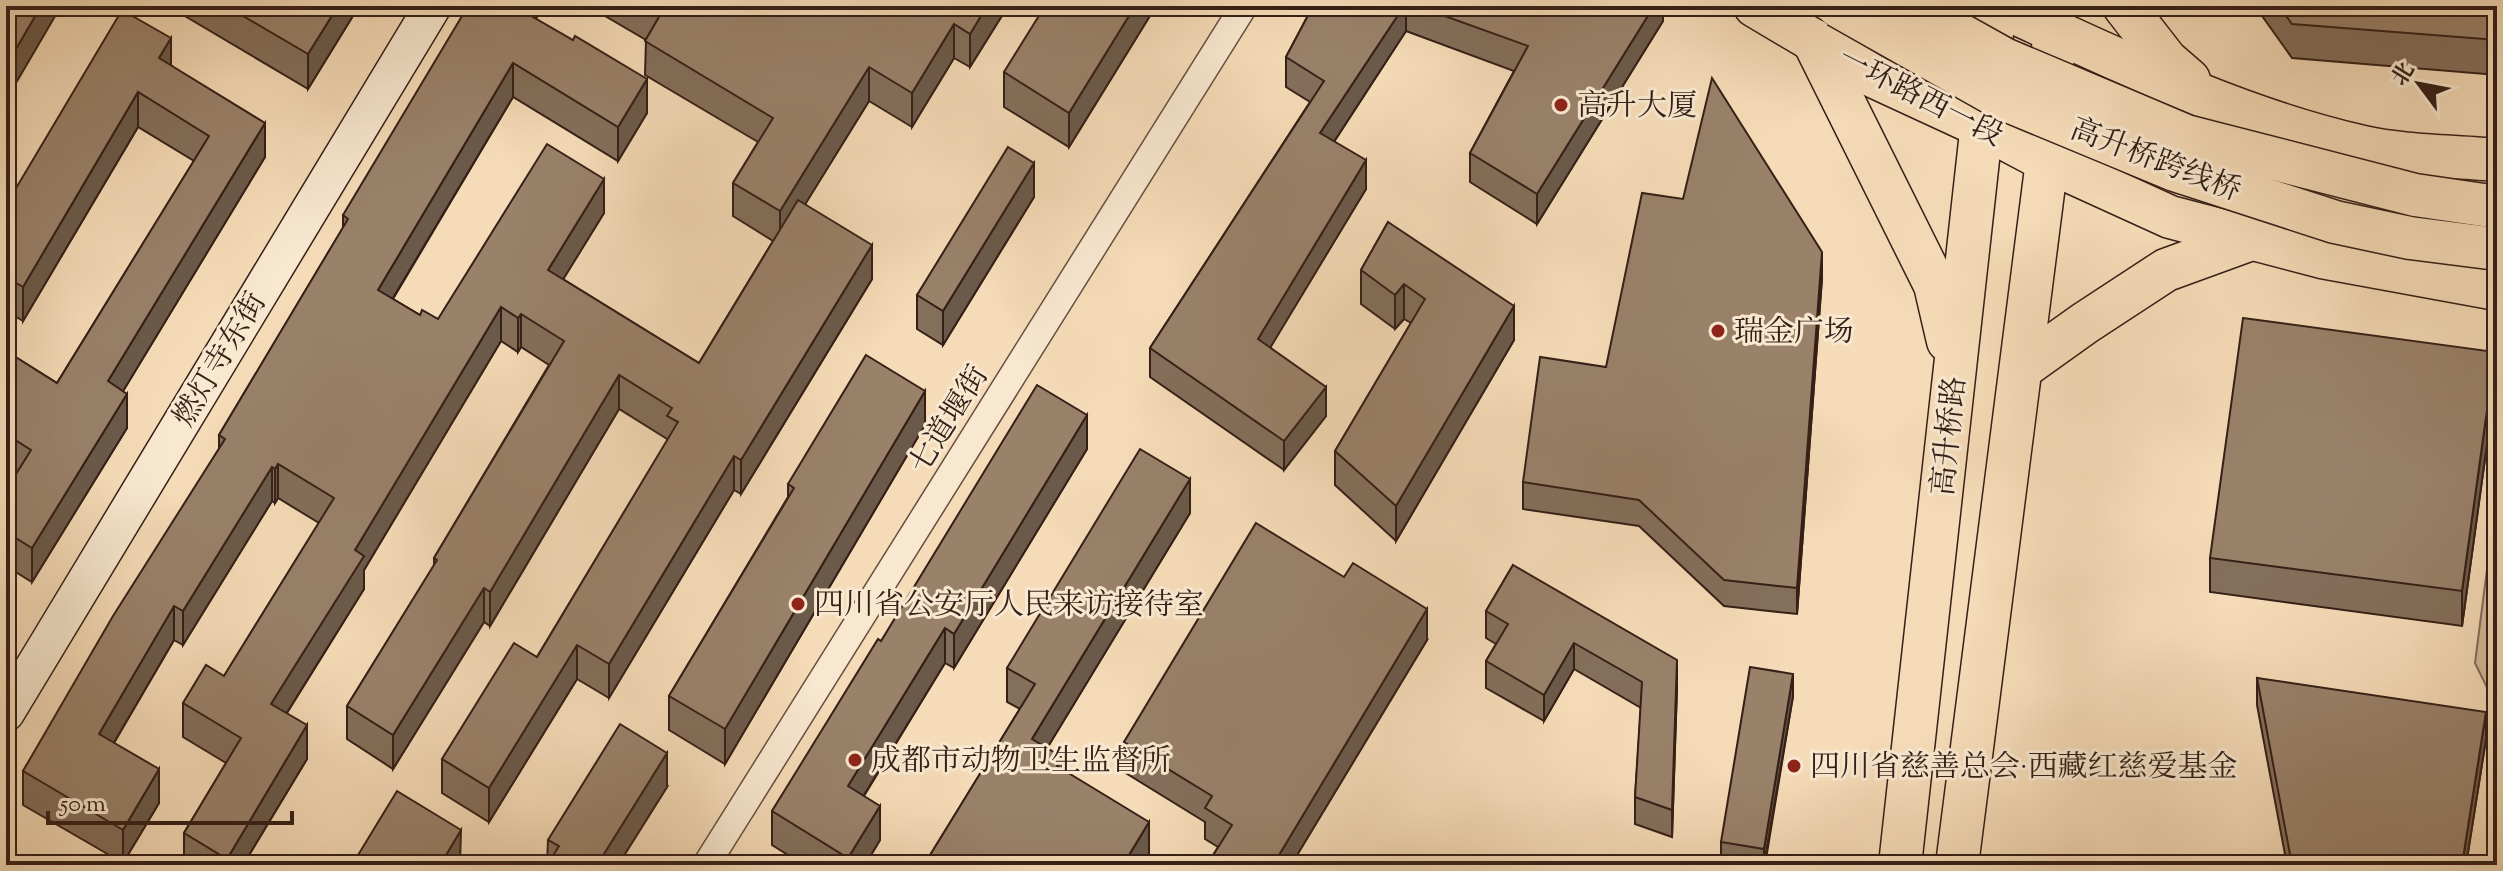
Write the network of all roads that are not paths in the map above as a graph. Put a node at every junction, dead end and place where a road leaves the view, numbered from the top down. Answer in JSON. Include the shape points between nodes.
{"nodes":[{"id":1,"x":433,"y":6,"type":"edge"},
{"id":2,"x":1244,"y":6,"type":"edge"},
{"id":3,"x":1755,"y":6,"type":"edge"},
{"id":4,"x":1838,"y":6,"type":"edge"},
{"id":5,"x":1909,"y":6,"type":"edge"},
{"id":6,"x":1998,"y":6,"type":"edge"},
{"id":7,"x":2124,"y":6,"type":"edge"},
{"id":8,"x":2055,"y":18,"type":"edge"},
{"id":9,"x":1813,"y":40,"type":"junction"},
{"id":10,"x":2208,"y":96,"type":"junction"},
{"id":11,"x":1981,"y":126,"type":"junction"},
{"id":12,"x":2497,"y":160,"type":"edge"},
{"id":13,"x":2047,"y":161,"type":"junction"},
{"id":14,"x":2497,"y":207,"type":"edge"},
{"id":15,"x":2251,"y":239,"type":"junction"},
{"id":16,"x":2497,"y":249,"type":"edge"},
{"id":17,"x":2497,"y":289,"type":"edge"},
{"id":18,"x":2022,"y":368,"type":"junction"},
{"id":19,"x":1956,"y":372,"type":"junction"},
{"id":20,"x":6,"y":713,"type":"edge"},
{"id":21,"x":706,"y":865,"type":"edge"},
{"id":22,"x":1900,"y":865,"type":"edge"},
{"id":23,"x":1957,"y":865,"type":"edge"}],
"edges":[{"from":1,"to":20,"type":"street","name":"燃灯寺东街"},
{"from":2,"to":21,"type":"street","name":"七道堰街"},
{"from":3,"to":9,"type":"main road","name":"一环路西一段"},
{"from":4,"to":16,"type":"main road","name":"高升桥跨线桥","bridge":true,"via":[[1999,97],[2175,170],[2335,222]]},
{"from":5,"to":14,"type":"main road","name":"高升桥跨线桥","bridge":true,"via":[[2004,59],[2186,136],[2415,195]]},
{"from":6,"to":8,"type":"main road"},
{"from":6,"to":11,"type":"main road","name":"高升桥路"},
{"from":7,"to":10,"type":"main road","via":[[2166,60]]},
{"from":8,"to":10,"type":"main road"},
{"from":8,"to":13,"type":"main road","name":"高升桥路"},
{"from":9,"to":11,"type":"main road","name":"一环路西一段","via":[[1875,77]]},
{"from":9,"to":19,"type":"main road","via":[[1935,285]]},
{"from":10,"to":12,"type":"main road","via":[[2280,124],[2366,148]]},
{"from":11,"to":13,"type":"main road","name":"一环路西一段"},
{"from":11,"to":19,"type":"main road","name":"高升桥路"},
{"from":13,"to":15,"type":"main road","name":"一环路西一段","via":[[2170,217]]},
{"from":13,"to":18,"type":"main road","name":"高升桥路"},
{"from":15,"to":17,"type":"main road","name":"一环路西一段"},
{"from":15,"to":18,"type":"main road","via":[[2166,270]]},
{"from":18,"to":23,"type":"main road","name":"高升桥路"},
{"from":19,"to":22,"type":"main road","name":"高升桥路"}]}
